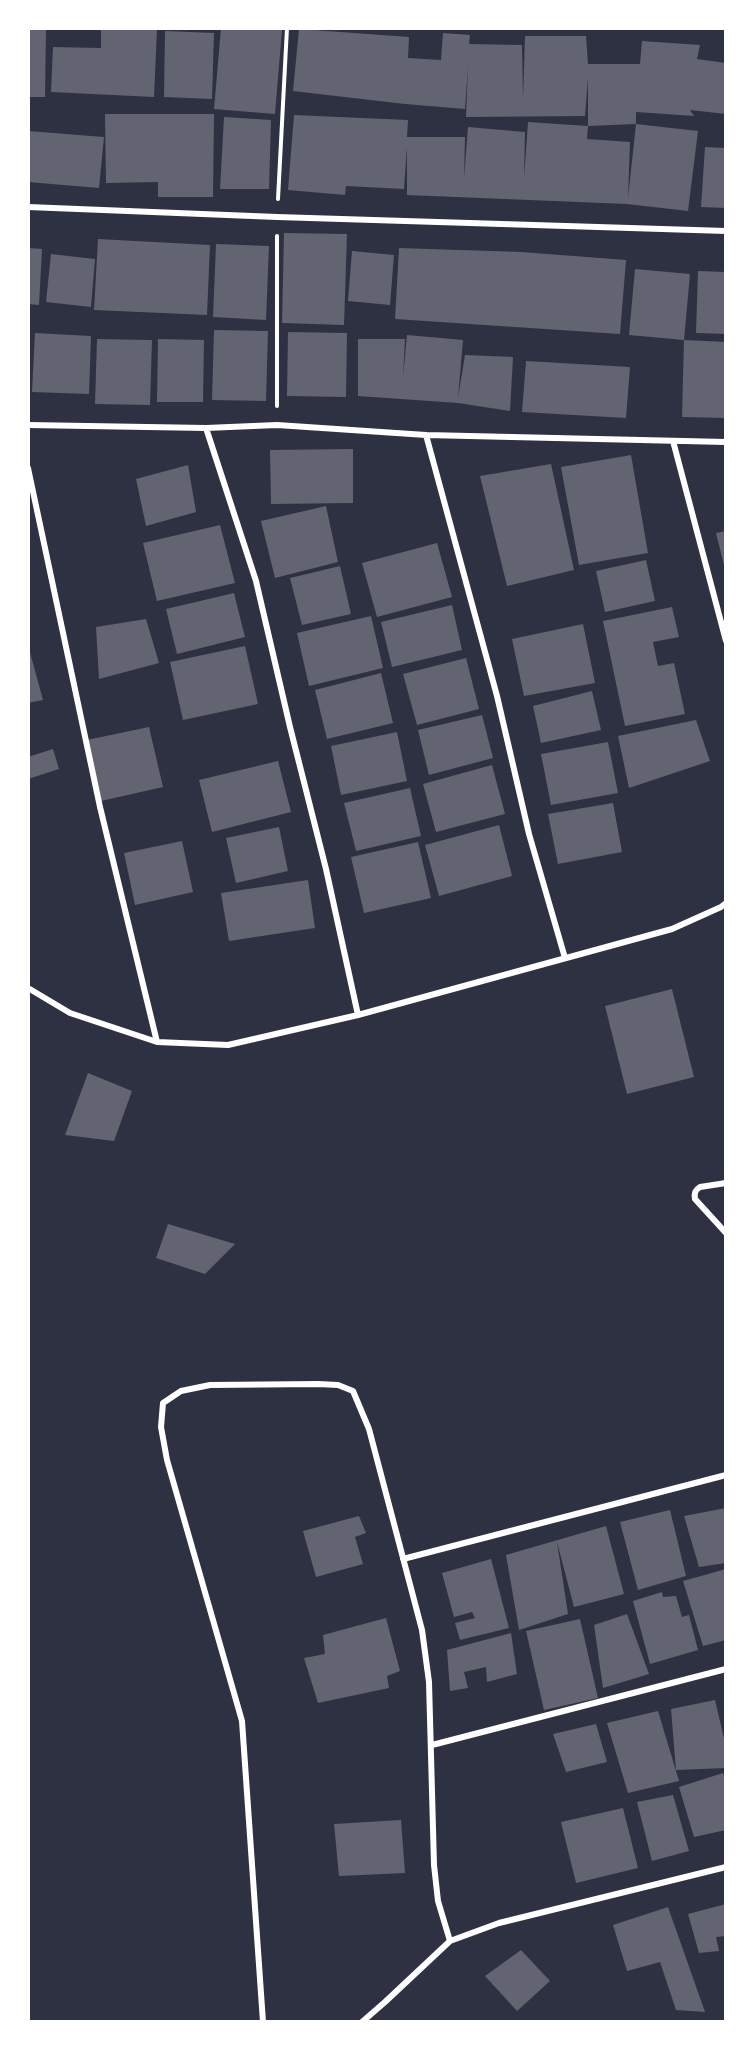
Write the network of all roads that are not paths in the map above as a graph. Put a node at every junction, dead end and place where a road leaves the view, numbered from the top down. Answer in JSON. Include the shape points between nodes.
{"nodes":[{"id":1,"x":28,"y":207,"type":"edge"},
{"id":2,"x":726,"y":231,"type":"edge"},
{"id":3,"x":28,"y":425,"type":"edge"},
{"id":4,"x":206,"y":428,"type":"junction"},
{"id":5,"x":426,"y":435,"type":"junction"},
{"id":6,"x":673,"y":441,"type":"junction"},
{"id":7,"x":726,"y":442,"type":"edge"},
{"id":8,"x":28,"y":468,"type":"edge"},
{"id":9,"x":726,"y":641,"type":"edge"},
{"id":10,"x":726,"y":903,"type":"edge"},
{"id":11,"x":565,"y":958,"type":"junction"},
{"id":12,"x":28,"y":988,"type":"edge"},
{"id":13,"x":358,"y":1015,"type":"junction"},
{"id":14,"x":157,"y":1042,"type":"junction"},
{"id":15,"x":726,"y":1183,"type":"edge"},
{"id":16,"x":726,"y":1233,"type":"edge"},
{"id":17,"x":726,"y":1475,"type":"edge"},
{"id":18,"x":403,"y":1559,"type":"junction"},
{"id":19,"x":726,"y":1669,"type":"edge"},
{"id":20,"x":432,"y":1745,"type":"junction"},
{"id":21,"x":726,"y":1867,"type":"edge"},
{"id":22,"x":450,"y":1941,"type":"junction"},
{"id":23,"x":263,"y":2022,"type":"edge"},
{"id":24,"x":362,"y":2022,"type":"edge"}],
"edges":[{"from":1,"to":2,"type":"street"},
{"from":3,"to":4,"type":"street"},
{"from":4,"to":5,"type":"street","via":[[277,425]]},
{"from":4,"to":13,"type":"street","via":[[256,581]]},
{"from":5,"to":6,"type":"street"},
{"from":5,"to":11,"type":"street"},
{"from":6,"to":7,"type":"street"},
{"from":6,"to":9,"type":"street"},
{"from":8,"to":14,"type":"street","via":[[100,807]]},
{"from":10,"to":11,"type":"street","via":[[672,928]]},
{"from":11,"to":13,"type":"street"},
{"from":12,"to":14,"type":"street","via":[[70,1013]]},
{"from":13,"to":14,"type":"street","via":[[228,1045]]},
{"from":15,"to":16,"type":"street","via":[[700,1187],[694,1195]]},
{"from":17,"to":18,"type":"street"},
{"from":18,"to":20,"type":"street","via":[[422,1630]]},
{"from":18,"to":23,"type":"street","via":[[369,1429],[353,1391],[318,1384],[210,1385],[181,1390],[163,1403],[161,1427],[167,1460],[242,1721]]},
{"from":19,"to":20,"type":"street"},
{"from":20,"to":22,"type":"street","via":[[434,1865],[438,1901]]},
{"from":21,"to":22,"type":"street","via":[[499,1923]]},
{"from":22,"to":24,"type":"street"}]}
